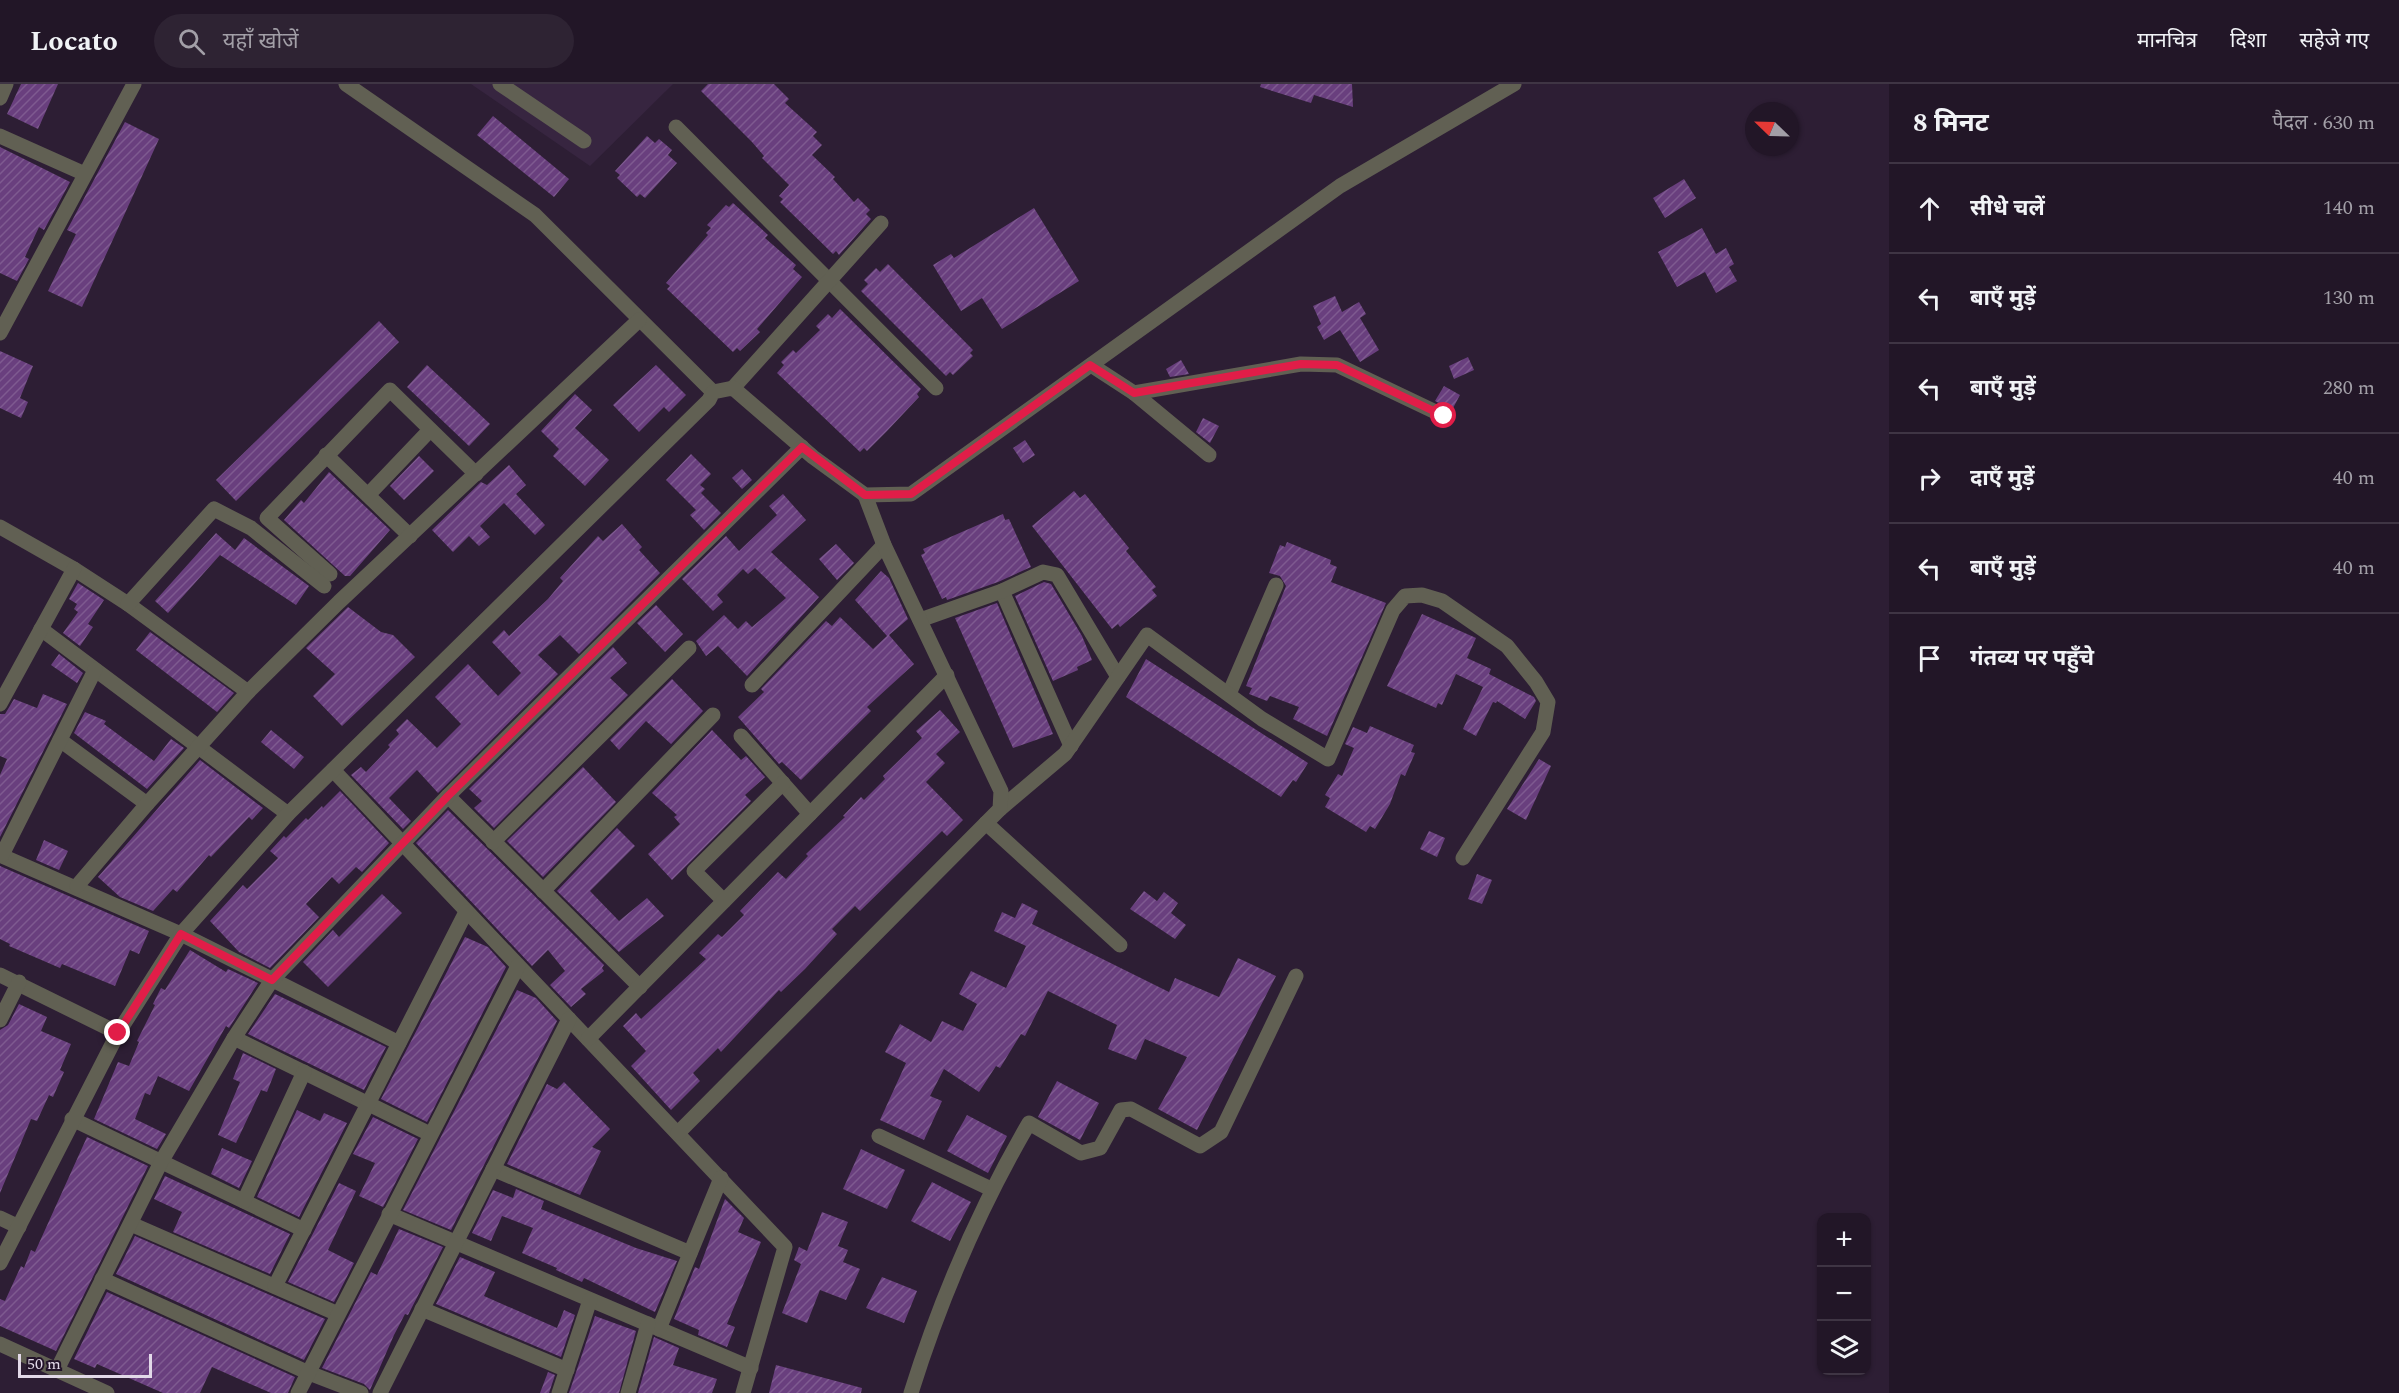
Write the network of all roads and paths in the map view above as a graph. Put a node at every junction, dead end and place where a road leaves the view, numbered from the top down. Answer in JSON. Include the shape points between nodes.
{"nodes":[{"id":1,"x":6,"y":84,"type":"edge"},
{"id":2,"x":134,"y":84,"type":"edge"},
{"id":3,"x":346,"y":84,"type":"edge"},
{"id":4,"x":500,"y":84,"type":"edge"},
{"id":5,"x":1514,"y":84,"type":"edge"},
{"id":6,"x":0,"y":98,"type":"edge"},
{"id":7,"x":676,"y":127,"type":"dead end"},
{"id":8,"x":0,"y":136,"type":"edge"},
{"id":9,"x":584,"y":141,"type":"dead end"},
{"id":10,"x":86,"y":174,"type":"junction"},
{"id":11,"x":881,"y":223,"type":"dead end"},
{"id":12,"x":828,"y":280,"type":"junction"},
{"id":13,"x":639,"y":320,"type":"junction"},
{"id":14,"x":0,"y":333,"type":"edge"},
{"id":15,"x":1090,"y":365,"type":"junction"},
{"id":16,"x":733,"y":388,"type":"junction"},
{"id":17,"x":936,"y":388,"type":"dead end"},
{"id":18,"x":713,"y":392,"type":"junction"},
{"id":19,"x":1134,"y":393,"type":"junction"},
{"id":20,"x":1444,"y":416,"type":"dead end"},
{"id":21,"x":430,"y":430,"type":"junction"},
{"id":22,"x":802,"y":447,"type":"junction"},
{"id":23,"x":326,"y":455,"type":"junction"},
{"id":24,"x":1209,"y":455,"type":"dead end"},
{"id":25,"x":476,"y":474,"type":"junction"},
{"id":26,"x":368,"y":495,"type":"junction"},
{"id":27,"x":865,"y":495,"type":"junction"},
{"id":28,"x":0,"y":527,"type":"edge"},
{"id":29,"x":410,"y":536,"type":"junction"},
{"id":30,"x":884,"y":545,"type":"junction"},
{"id":31,"x":74,"y":569,"type":"junction"},
{"id":32,"x":1276,"y":585,"type":"dead end"},
{"id":33,"x":1002,"y":591,"type":"junction"},
{"id":34,"x":128,"y":604,"type":"junction"},
{"id":35,"x":920,"y":620,"type":"junction"},
{"id":36,"x":41,"y":629,"type":"junction"},
{"id":37,"x":689,"y":648,"type":"dead end"},
{"id":38,"x":95,"y":670,"type":"junction"},
{"id":39,"x":947,"y":675,"type":"junction"},
{"id":40,"x":1118,"y":677,"type":"junction"},
{"id":41,"x":752,"y":685,"type":"dead end"},
{"id":42,"x":248,"y":692,"type":"junction"},
{"id":43,"x":1229,"y":694,"type":"junction"},
{"id":44,"x":0,"y":704,"type":"edge"},
{"id":45,"x":713,"y":715,"type":"dead end"},
{"id":46,"x":741,"y":736,"type":"dead end"},
{"id":47,"x":60,"y":740,"type":"junction"},
{"id":48,"x":1071,"y":746,"type":"junction"},
{"id":49,"x":198,"y":748,"type":"junction"},
{"id":50,"x":333,"y":770,"type":"junction"},
{"id":51,"x":783,"y":783,"type":"junction"},
{"id":52,"x":448,"y":796,"type":"junction"},
{"id":53,"x":147,"y":804,"type":"junction"},
{"id":54,"x":1000,"y":808,"type":"junction"},
{"id":55,"x":288,"y":814,"type":"junction"},
{"id":56,"x":810,"y":814,"type":"junction"},
{"id":57,"x":986,"y":823,"type":"junction"},
{"id":58,"x":493,"y":842,"type":"junction"},
{"id":59,"x":403,"y":846,"type":"junction"},
{"id":60,"x":1,"y":855,"type":"edge"},
{"id":61,"x":1464,"y":858,"type":"dead end"},
{"id":62,"x":77,"y":886,"type":"junction"},
{"id":63,"x":543,"y":891,"type":"junction"},
{"id":64,"x":724,"y":902,"type":"junction"},
{"id":65,"x":466,"y":912,"type":"junction"},
{"id":66,"x":181,"y":934,"type":"junction"},
{"id":67,"x":1120,"y":945,"type":"dead end"},
{"id":68,"x":518,"y":966,"type":"junction"},
{"id":69,"x":0,"y":975,"type":"edge"},
{"id":70,"x":1296,"y":976,"type":"dead end"},
{"id":71,"x":272,"y":980,"type":"junction"},
{"id":72,"x":19,"y":982,"type":"junction"},
{"id":73,"x":640,"y":987,"type":"junction"},
{"id":74,"x":569,"y":1019,"type":"junction"},
{"id":75,"x":0,"y":1020,"type":"edge"},
{"id":76,"x":118,"y":1033,"type":"junction"},
{"id":77,"x":234,"y":1038,"type":"junction"},
{"id":78,"x":588,"y":1040,"type":"junction"},
{"id":79,"x":399,"y":1043,"type":"junction"},
{"id":80,"x":304,"y":1072,"type":"junction"},
{"id":81,"x":368,"y":1104,"type":"junction"},
{"id":82,"x":72,"y":1119,"type":"junction"},
{"id":83,"x":430,"y":1134,"type":"junction"},
{"id":84,"x":678,"y":1134,"type":"junction"},
{"id":85,"x":879,"y":1136,"type":"dead end"},
{"id":86,"x":161,"y":1162,"type":"junction"},
{"id":87,"x":494,"y":1169,"type":"junction"},
{"id":88,"x":721,"y":1178,"type":"junction"},
{"id":89,"x":991,"y":1188,"type":"junction"},
{"id":90,"x":244,"y":1201,"type":"junction"},
{"id":91,"x":389,"y":1214,"type":"junction"},
{"id":92,"x":0,"y":1218,"type":"edge"},
{"id":93,"x":131,"y":1224,"type":"junction"},
{"id":94,"x":19,"y":1227,"type":"junction"},
{"id":95,"x":304,"y":1230,"type":"junction"},
{"id":96,"x":456,"y":1242,"type":"junction"},
{"id":97,"x":690,"y":1253,"type":"junction"},
{"id":98,"x":0,"y":1263,"type":"edge"},
{"id":99,"x":102,"y":1279,"type":"junction"},
{"id":100,"x":275,"y":1286,"type":"junction"},
{"id":101,"x":590,"y":1300,"type":"junction"},
{"id":102,"x":422,"y":1309,"type":"junction"},
{"id":103,"x":338,"y":1314,"type":"junction"},
{"id":104,"x":653,"y":1327,"type":"junction"},
{"id":105,"x":0,"y":1344,"type":"edge"},
{"id":106,"x":751,"y":1368,"type":"junction"},
{"id":107,"x":57,"y":1370,"type":"junction"},
{"id":108,"x":567,"y":1370,"type":"junction"},
{"id":109,"x":309,"y":1373,"type":"junction"},
{"id":110,"x":107,"y":1393,"type":"edge"},
{"id":111,"x":298,"y":1393,"type":"edge"},
{"id":112,"x":361,"y":1393,"type":"edge"},
{"id":113,"x":380,"y":1393,"type":"edge"},
{"id":114,"x":559,"y":1393,"type":"edge"},
{"id":115,"x":628,"y":1393,"type":"edge"},
{"id":116,"x":743,"y":1393,"type":"edge"},
{"id":117,"x":912,"y":1393,"type":"edge"}],
"edges":[{"from":1,"to":6,"type":"street"},
{"from":2,"to":10,"type":"street"},
{"from":3,"to":13,"type":"street","via":[[535,215]]},
{"from":4,"to":9,"type":"street"},
{"from":5,"to":15,"type":"street","via":[[1340,186]]},
{"from":7,"to":12,"type":"street"},
{"from":8,"to":10,"type":"street"},
{"from":10,"to":14,"type":"street"},
{"from":11,"to":12,"type":"street"},
{"from":12,"to":16,"type":"street"},
{"from":12,"to":17,"type":"street"},
{"from":13,"to":18,"type":"street"},
{"from":13,"to":25,"type":"street"},
{"from":15,"to":19,"type":"street"},
{"from":15,"to":27,"type":"street","via":[[911,494]]},
{"from":16,"to":18,"type":"street"},
{"from":16,"to":22,"type":"street"},
{"from":18,"to":50,"type":"street"},
{"from":19,"to":20,"type":"street","via":[[1301,364],[1337,365]]},
{"from":19,"to":24,"type":"street"},
{"from":21,"to":23,"type":"street","via":[[390,390]]},
{"from":21,"to":25,"type":"street"},
{"from":21,"to":26,"type":"street"},
{"from":22,"to":27,"type":"street"},
{"from":22,"to":52,"type":"street"},
{"from":23,"to":26,"type":"street"},
{"from":23,"to":34,"type":"street","via":[[267,519],[327,580],[251,528],[214,509]]},
{"from":25,"to":29,"type":"street"},
{"from":26,"to":29,"type":"street"},
{"from":27,"to":30,"type":"street"},
{"from":28,"to":31,"type":"street"},
{"from":29,"to":42,"type":"street"},
{"from":30,"to":35,"type":"street"},
{"from":30,"to":41,"type":"street"},
{"from":31,"to":34,"type":"street"},
{"from":31,"to":36,"type":"street"},
{"from":32,"to":43,"type":"street"},
{"from":33,"to":35,"type":"street"},
{"from":33,"to":40,"type":"street","via":[[1043,572],[1057,575]]},
{"from":33,"to":48,"type":"street"},
{"from":34,"to":42,"type":"street"},
{"from":35,"to":39,"type":"street"},
{"from":36,"to":38,"type":"street"},
{"from":36,"to":44,"type":"street"},
{"from":37,"to":58,"type":"street"},
{"from":38,"to":47,"type":"street"},
{"from":38,"to":49,"type":"street"},
{"from":39,"to":54,"type":"street","via":[[1001,791]]},
{"from":39,"to":56,"type":"street"},
{"from":40,"to":43,"type":"street","via":[[1147,635]]},
{"from":40,"to":48,"type":"street"},
{"from":42,"to":49,"type":"street"},
{"from":43,"to":61,"type":"street","via":[[1328,759],[1394,610],[1405,596],[1422,595],[1442,601],[1507,646],[1548,702],[1543,732]]},
{"from":45,"to":63,"type":"street"},
{"from":46,"to":51,"type":"street"},
{"from":47,"to":53,"type":"street"},
{"from":47,"to":60,"type":"street"},
{"from":48,"to":54,"type":"street"},
{"from":49,"to":53,"type":"street"},
{"from":49,"to":55,"type":"street"},
{"from":50,"to":55,"type":"street"},
{"from":50,"to":59,"type":"street"},
{"from":51,"to":56,"type":"street"},
{"from":51,"to":64,"type":"street","via":[[694,871]]},
{"from":52,"to":58,"type":"street"},
{"from":52,"to":59,"type":"street"},
{"from":53,"to":62,"type":"street"},
{"from":54,"to":57,"type":"street"},
{"from":55,"to":66,"type":"street"},
{"from":56,"to":64,"type":"street"},
{"from":57,"to":67,"type":"street"},
{"from":57,"to":84,"type":"street"},
{"from":58,"to":63,"type":"street"},
{"from":59,"to":65,"type":"street"},
{"from":59,"to":71,"type":"street"},
{"from":60,"to":62,"type":"street"},
{"from":62,"to":66,"type":"street"},
{"from":63,"to":73,"type":"street"},
{"from":64,"to":73,"type":"street"},
{"from":65,"to":68,"type":"street"},
{"from":65,"to":79,"type":"street"},
{"from":66,"to":71,"type":"street"},
{"from":66,"to":76,"type":"street"},
{"from":68,"to":74,"type":"street"},
{"from":68,"to":83,"type":"street"},
{"from":69,"to":72,"type":"street"},
{"from":70,"to":89,"type":"street","via":[[1221,1132],[1207,1142],[1200,1146],[1131,1109],[1121,1110],[1100,1149],[1081,1153],[1029,1123]]},
{"from":71,"to":77,"type":"street"},
{"from":71,"to":79,"type":"street"},
{"from":72,"to":75,"type":"street"},
{"from":72,"to":76,"type":"street"},
{"from":73,"to":78,"type":"street"},
{"from":74,"to":78,"type":"street"},
{"from":74,"to":87,"type":"street"},
{"from":76,"to":82,"type":"street"},
{"from":77,"to":80,"type":"street"},
{"from":77,"to":86,"type":"street"},
{"from":78,"to":84,"type":"street"},
{"from":79,"to":81,"type":"street"},
{"from":80,"to":81,"type":"street"},
{"from":80,"to":90,"type":"street"},
{"from":81,"to":83,"type":"street"},
{"from":81,"to":95,"type":"street"},
{"from":82,"to":86,"type":"street"},
{"from":82,"to":94,"type":"street"},
{"from":83,"to":91,"type":"street"},
{"from":84,"to":88,"type":"street"},
{"from":85,"to":89,"type":"street"},
{"from":86,"to":90,"type":"street"},
{"from":86,"to":93,"type":"street"},
{"from":87,"to":96,"type":"street"},
{"from":87,"to":97,"type":"street"},
{"from":88,"to":97,"type":"street"},
{"from":88,"to":106,"type":"street","via":[[785,1247]]},
{"from":89,"to":117,"type":"street","via":[[930,1336]]},
{"from":90,"to":95,"type":"street"},
{"from":91,"to":96,"type":"street"},
{"from":91,"to":103,"type":"street"},
{"from":92,"to":94,"type":"street"},
{"from":93,"to":99,"type":"street"},
{"from":93,"to":100,"type":"street"},
{"from":94,"to":98,"type":"street"},
{"from":95,"to":100,"type":"street"},
{"from":96,"to":101,"type":"street"},
{"from":96,"to":102,"type":"street"},
{"from":97,"to":104,"type":"street"},
{"from":99,"to":107,"type":"street"},
{"from":99,"to":109,"type":"street"},
{"from":100,"to":103,"type":"street"},
{"from":101,"to":104,"type":"street"},
{"from":101,"to":108,"type":"street"},
{"from":102,"to":108,"type":"street"},
{"from":102,"to":113,"type":"street"},
{"from":103,"to":109,"type":"street"},
{"from":104,"to":106,"type":"street"},
{"from":104,"to":115,"type":"street"},
{"from":105,"to":107,"type":"street"},
{"from":106,"to":116,"type":"street"},
{"from":107,"to":110,"type":"street"},
{"from":108,"to":114,"type":"street"},
{"from":109,"to":111,"type":"street"},
{"from":109,"to":112,"type":"street"}]}
